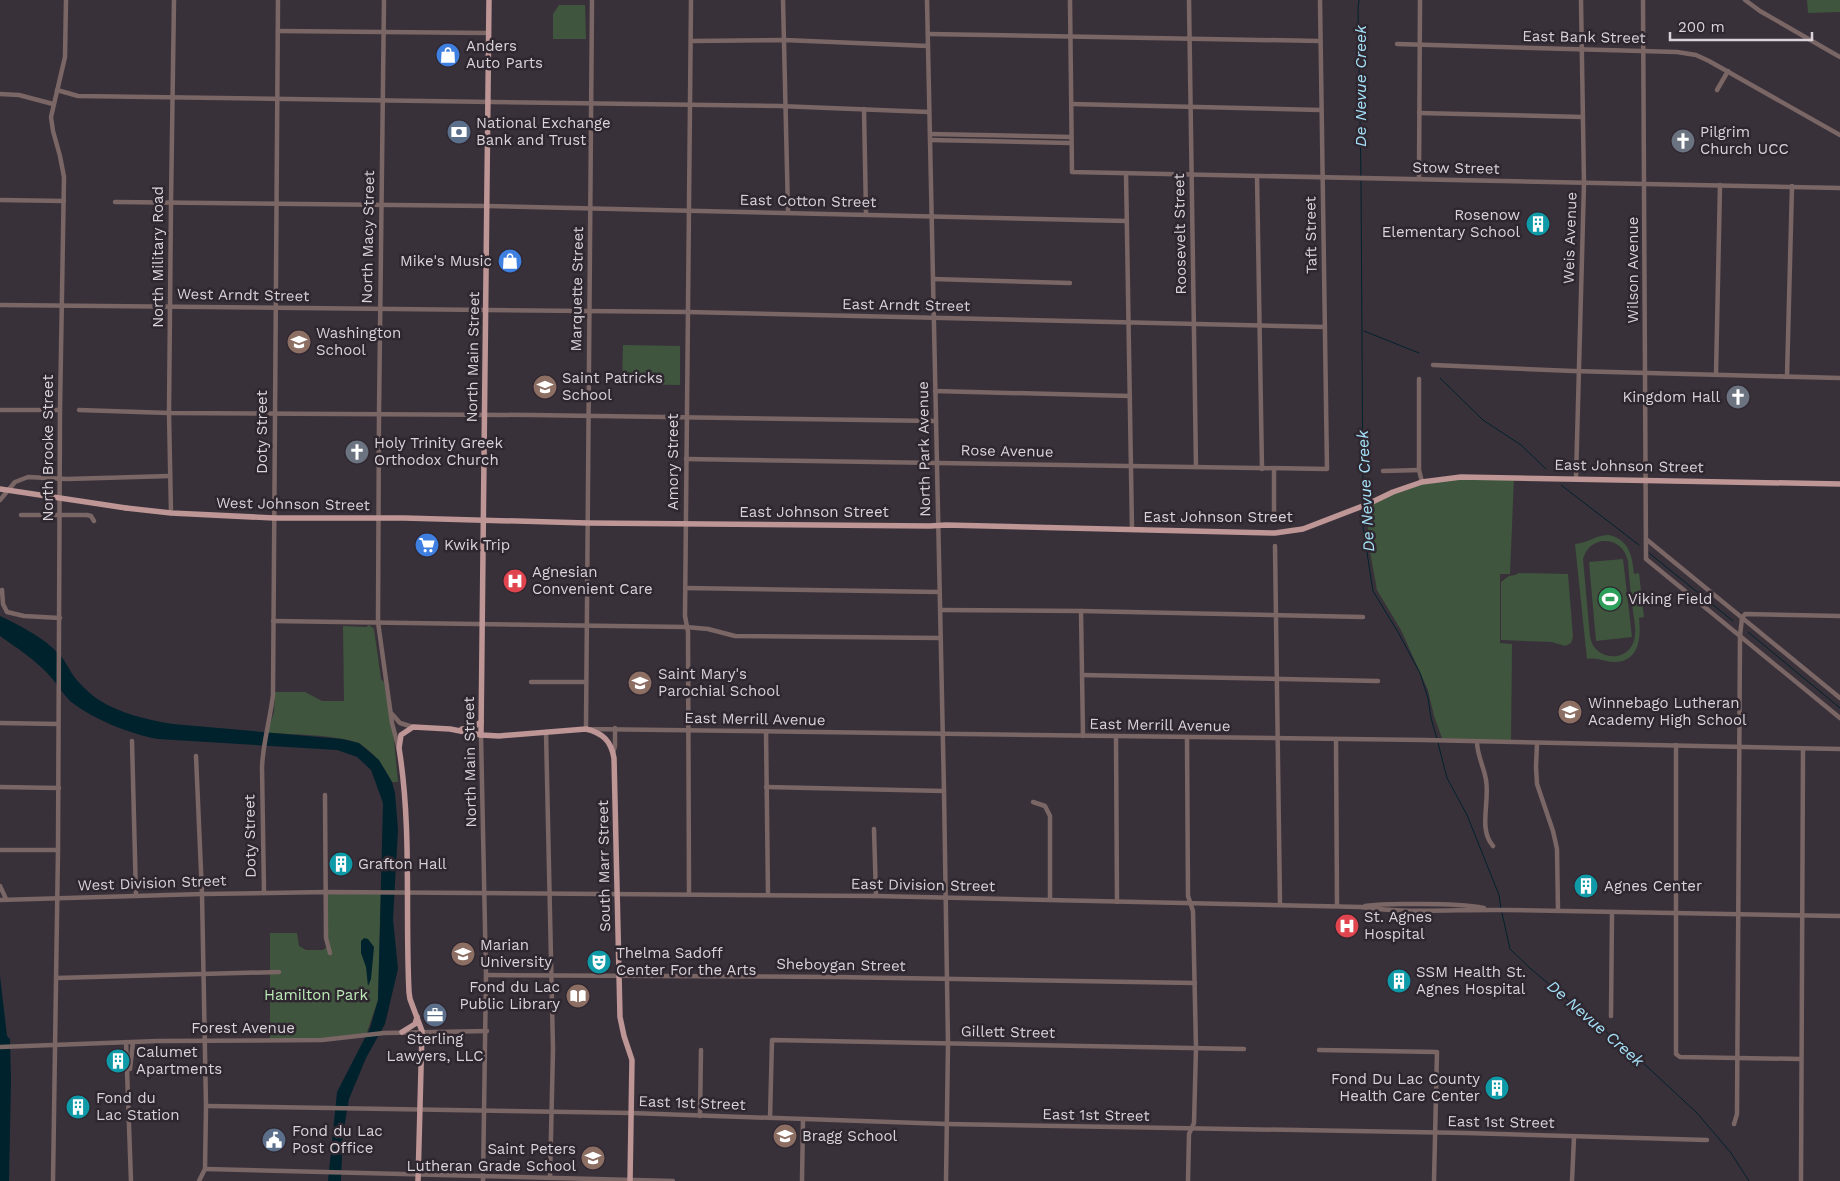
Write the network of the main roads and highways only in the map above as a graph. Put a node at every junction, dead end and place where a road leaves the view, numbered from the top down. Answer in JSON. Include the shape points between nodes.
{"nodes":[{"id":1,"x":489,"y":0,"type":"edge"},
{"id":2,"x":1840,"y":484,"type":"edge"},
{"id":3,"x":0,"y":489,"type":"edge"},
{"id":4,"x":483,"y":519,"type":"junction"},
{"id":5,"x":587,"y":523,"type":"joint"},
{"id":6,"x":481,"y":720,"type":"junction"},
{"id":7,"x":450,"y":729,"type":"junction"},
{"id":8,"x":481,"y":735,"type":"junction"},
{"id":9,"x":499,"y":736,"type":"junction"},
{"id":10,"x":613,"y":753,"type":"joint"},
{"id":11,"x":417,"y":1015,"type":"junction"},
{"id":12,"x":402,"y":1032,"type":"road end"},
{"id":13,"x":630,"y":1180,"type":"edge"},
{"id":14,"x":418,"y":1181,"type":"edge"}],
"edges":[{"from":1,"to":4,"type":"main road","name":"North Main Street"},
{"from":2,"to":5,"type":"main road","name":"East Johnson Street","via":[[1461,477],[1422,482],[1303,529],[1275,533]]},
{"from":3,"to":4,"type":"main road","name":"West Johnson Street","bridge":true,"via":[[171,513],[274,518]]},
{"from":4,"to":5,"type":"main road","name":"West Johnson Street"},
{"from":4,"to":6,"type":"main road","name":"North Main Street"},
{"from":6,"to":7,"type":"main road","via":[[467,729]]},
{"from":6,"to":8,"type":"main road","name":"North Main Street"},
{"from":6,"to":9,"type":"main road","via":[[489,731]]},
{"from":7,"to":8,"type":"main road","name":"East Merrill Avenue"},
{"from":7,"to":11,"type":"main road","name":"North Macy Street","via":[[413,727],[401,735],[398,748],[406,825],[409,992]]},
{"from":8,"to":9,"type":"main road","name":"East Merrill Avenue"},
{"from":9,"to":10,"type":"main road","name":"East Merrill Avenue","via":[[586,728],[606,738]]},
{"from":10,"to":13,"type":"main road","name":"South Marr Street","via":[[620,1017],[632,1060]]},
{"from":11,"to":12,"type":"main road","via":[[415,1024]]},
{"from":11,"to":14,"type":"main road","name":"North Macy Street","via":[[422,1031]]}]}
